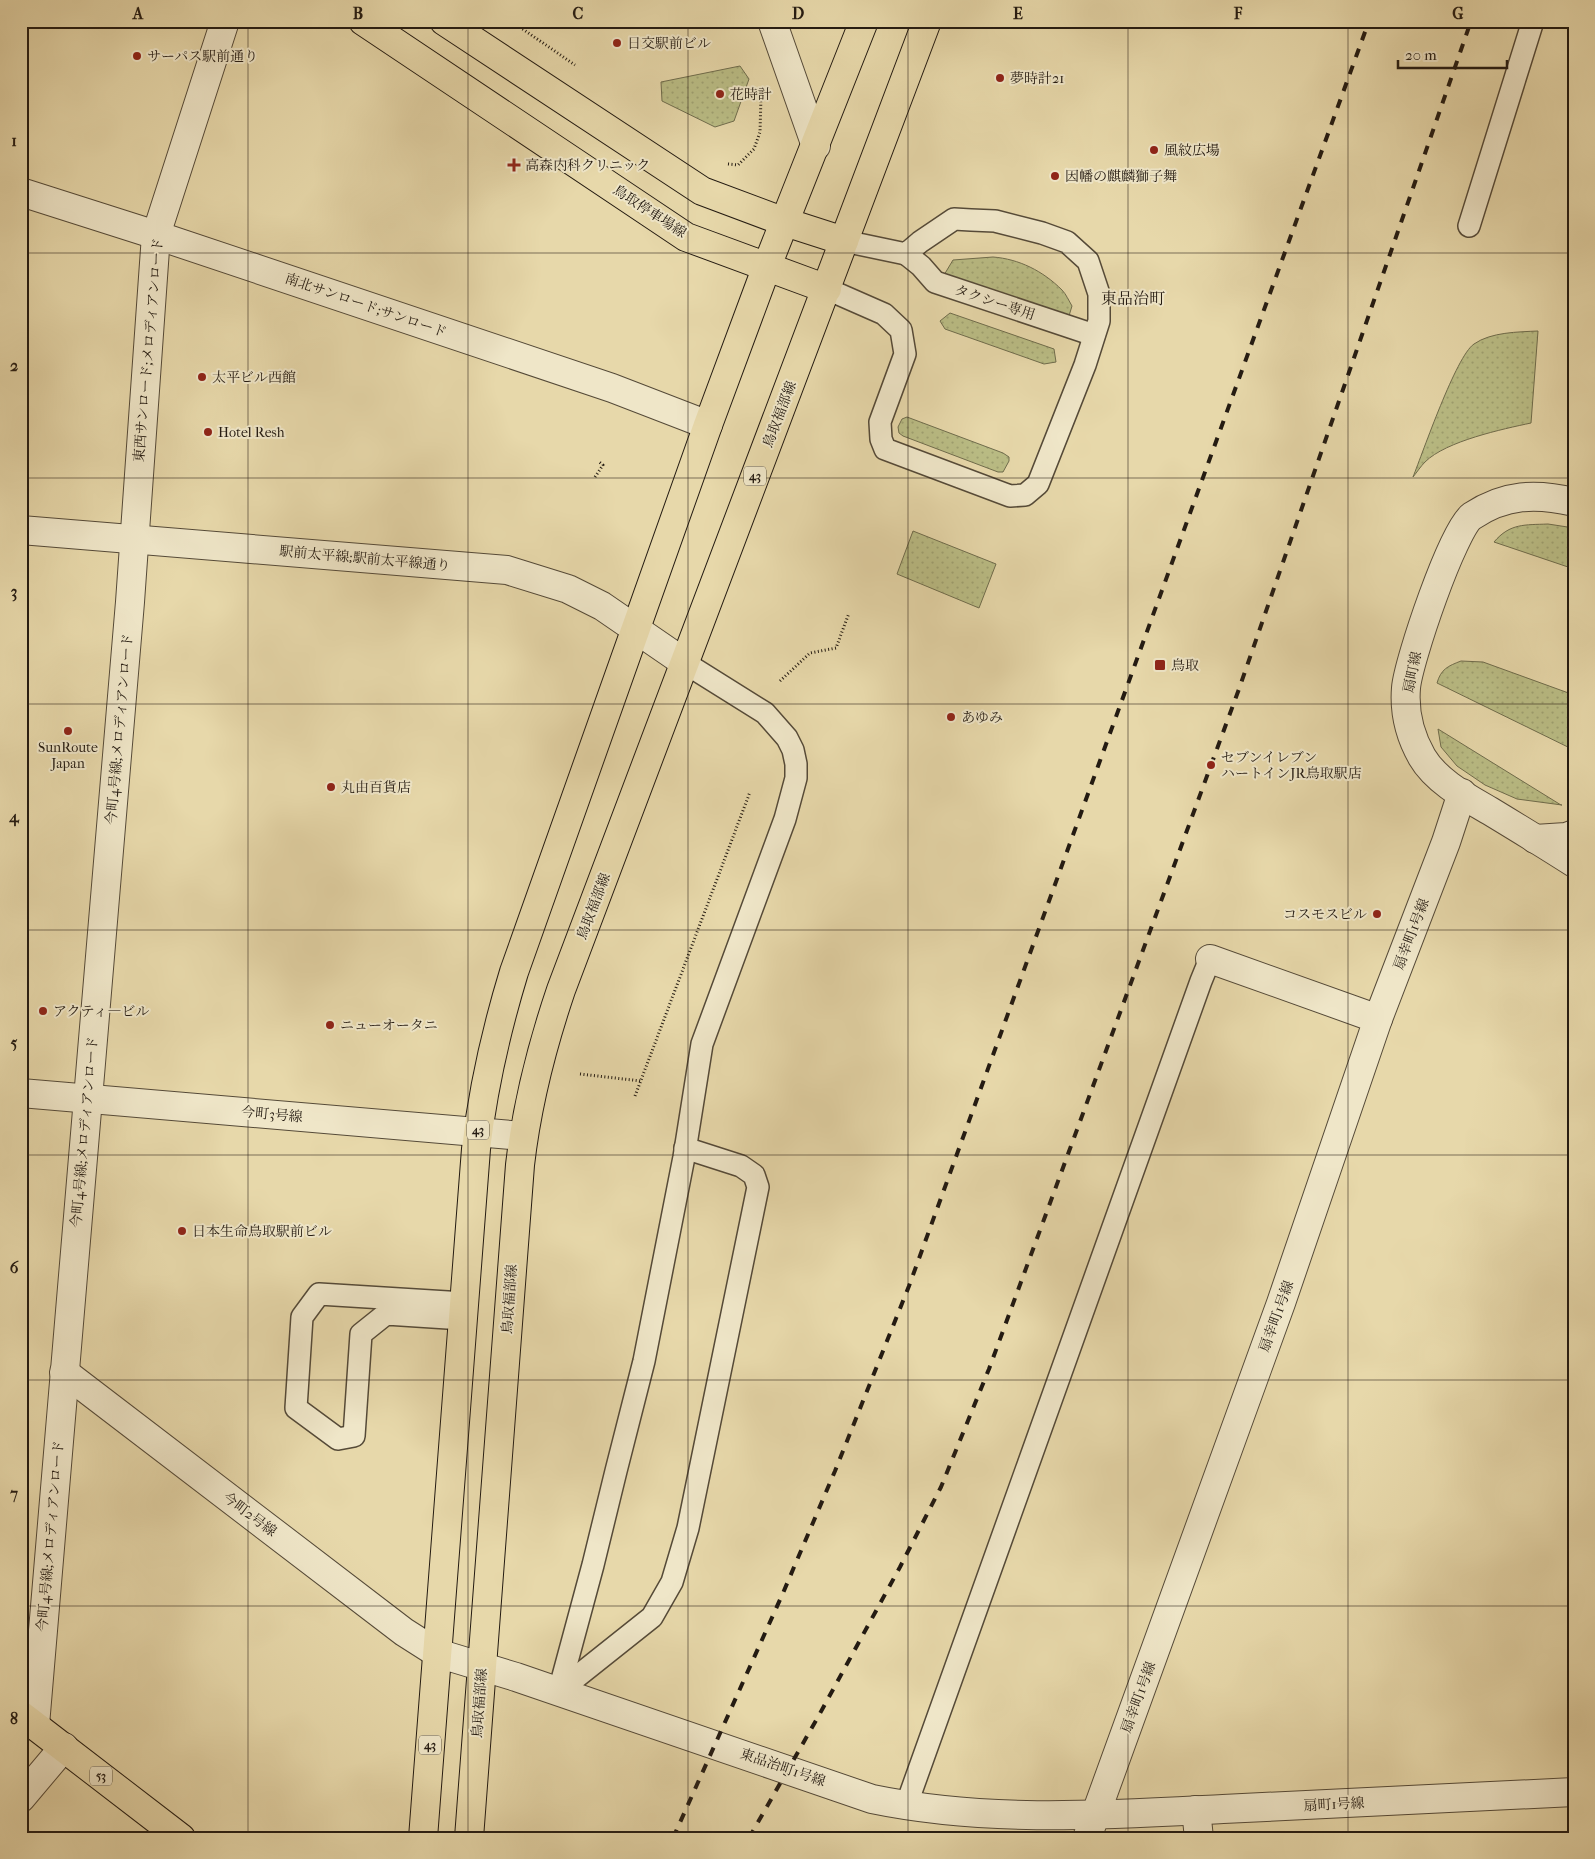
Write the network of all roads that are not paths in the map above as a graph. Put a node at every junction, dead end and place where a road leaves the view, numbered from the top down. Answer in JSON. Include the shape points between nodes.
{"nodes":[{"id":1,"x":225,"y":21,"type":"edge"},
{"id":2,"x":363,"y":21,"type":"edge"},
{"id":3,"x":444,"y":21,"type":"edge"},
{"id":4,"x":772,"y":21,"type":"edge"},
{"id":5,"x":864,"y":21,"type":"edge"},
{"id":6,"x":927,"y":21,"type":"edge"},
{"id":7,"x":1533,"y":21,"type":"edge"},
{"id":8,"x":816,"y":146,"type":"junction"},
{"id":9,"x":21,"y":192,"type":"edge"},
{"id":10,"x":785,"y":222,"type":"junction"},
{"id":11,"x":1469,"y":226,"type":"dead end"},
{"id":12,"x":156,"y":235,"type":"junction"},
{"id":13,"x":844,"y":241,"type":"junction"},
{"id":14,"x":906,"y":254,"type":"junction"},
{"id":15,"x":767,"y":266,"type":"junction"},
{"id":16,"x":827,"y":289,"type":"junction"},
{"id":17,"x":1094,"y":335,"type":"junction"},
{"id":18,"x":708,"y":425,"type":"junction"},
{"id":19,"x":1574,"y":502,"type":"edge"},
{"id":20,"x":21,"y":530,"type":"edge"},
{"id":21,"x":134,"y":539,"type":"junction"},
{"id":22,"x":635,"y":630,"type":"junction"},
{"id":23,"x":685,"y":663,"type":"junction"},
{"id":24,"x":1462,"y":794,"type":"junction"},
{"id":25,"x":1574,"y":834,"type":"edge"},
{"id":26,"x":1535,"y":839,"type":"junction"},
{"id":27,"x":1574,"y":863,"type":"edge"},
{"id":28,"x":1210,"y":959,"type":"joint"},
{"id":29,"x":1378,"y":1019,"type":"junction"},
{"id":30,"x":21,"y":1093,"type":"edge"},
{"id":31,"x":87,"y":1098,"type":"junction"},
{"id":32,"x":478,"y":1132,"type":"junction"},
{"id":33,"x":523,"y":1136,"type":"junction"},
{"id":34,"x":685,"y":1148,"type":"junction"},
{"id":35,"x":463,"y":1311,"type":"junction"},
{"id":36,"x":64,"y":1372,"type":"junction"},
{"id":37,"x":437,"y":1653,"type":"junction"},
{"id":38,"x":482,"y":1667,"type":"junction"},
{"id":39,"x":559,"y":1691,"type":"junction"},
{"id":40,"x":28,"y":1720,"type":"edge"},
{"id":41,"x":64,"y":1747,"type":"junction"},
{"id":42,"x":1574,"y":1792,"type":"edge"},
{"id":43,"x":21,"y":1798,"type":"edge"},
{"id":44,"x":906,"y":1806,"type":"junction"},
{"id":45,"x":1196,"y":1810,"type":"junction"},
{"id":46,"x":1091,"y":1827,"type":"edge"},
{"id":47,"x":181,"y":1838,"type":"edge"},
{"id":48,"x":423,"y":1838,"type":"edge"},
{"id":49,"x":469,"y":1838,"type":"edge"},
{"id":50,"x":1200,"y":1838,"type":"edge"}],
"edges":[{"from":1,"to":12,"type":"street","name":"東西サンロード;メロディアンロード"},
{"from":2,"to":15,"type":"main road","name":"鳥取停車場線","via":[[686,236]]},
{"from":3,"to":10,"type":"main road","via":[[702,190]]},
{"from":4,"to":8,"type":"street"},
{"from":5,"to":8,"type":"main road","number":"43"},
{"from":6,"to":13,"type":"main road","name":"鳥取福部線","number":"43"},
{"from":7,"to":11,"type":"lane"},
{"from":8,"to":10,"type":"main road","number":"43"},
{"from":9,"to":12,"type":"street","name":"南北サンロード;サンロード"},
{"from":10,"to":13,"type":"main road"},
{"from":10,"to":15,"type":"main road","number":"43"},
{"from":12,"to":18,"type":"street","name":"南北サンロード;サンロード","via":[[612,388]]},
{"from":12,"to":21,"type":"street","name":"東西サンロード;メロディアンロード"},
{"from":13,"to":14,"type":"lane"},
{"from":13,"to":16,"type":"main road","name":"鳥取福部線","number":"43"},
{"from":14,"to":17,"type":"lane","name":"タクシー専用","via":[[935,282]]},
{"from":14,"to":17,"type":"lane","via":[[954,219],[995,221],[1067,242],[1088,261],[1099,294],[1099,321]]},
{"from":15,"to":16,"type":"main road","name":"鳥取停車場線"},
{"from":15,"to":18,"type":"main road","number":"43"},
{"from":16,"to":17,"type":"lane","via":[[884,314],[901,330],[905,354],[880,422],[880,439],[885,449],[1010,496],[1025,495],[1038,484]]},
{"from":16,"to":23,"type":"main road","name":"鳥取福部線","number":"43"},
{"from":18,"to":22,"type":"main road","number":"43"},
{"from":19,"to":24,"type":"street","name":"扇町線","via":[[1528,496],[1501,501],[1470,517],[1448,554],[1413,659],[1406,686],[1406,712],[1412,737],[1423,759]]},
{"from":20,"to":21,"type":"street","name":"駅前太平線;駅前太平線通り"},
{"from":21,"to":22,"type":"street","name":"駅前太平線;駅前太平線通り","via":[[507,570],[568,589],[602,606]]},
{"from":21,"to":31,"type":"street","name":"今町4号線;メロディアンロード"},
{"from":22,"to":23,"type":"street","name":"駅前太平線;駅前太平線通り"},
{"from":22,"to":32,"type":"main road","number":"43","via":[[514,972],[491,1052]]},
{"from":23,"to":33,"type":"main road","name":"鳥取福部線","number":"43","via":[[552,1016]]},
{"from":23,"to":34,"type":"lane","via":[[765,713],[793,750],[796,778],[790,805],[702,1044]]},
{"from":24,"to":26,"type":"street","name":"扇町線"},
{"from":24,"to":29,"type":"street","name":"扇幸町1号線"},
{"from":25,"to":26,"type":"street"},
{"from":26,"to":27,"type":"street","name":"扇町線"},
{"from":28,"to":29,"type":"street"},
{"from":28,"to":44,"type":"lane"},
{"from":29,"to":46,"type":"street","name":"扇幸町1号線","via":[[1281,1302]]},
{"from":30,"to":31,"type":"street","name":"今町3号線"},
{"from":31,"to":32,"type":"street","name":"今町3号線"},
{"from":31,"to":36,"type":"street","name":"今町4号線;メロディアンロード"},
{"from":32,"to":33,"type":"street","name":"今町3号線"},
{"from":32,"to":35,"type":"main road","number":"43"},
{"from":33,"to":38,"type":"main road","name":"鳥取福部線","number":"43"},
{"from":34,"to":39,"type":"lane","via":[[644,1361]]},
{"from":34,"to":39,"type":"lane","via":[[742,1166],[754,1175],[758,1187],[688,1528],[672,1582],[652,1617]]},
{"from":35,"to":35,"type":"lane","via":[[319,1294],[302,1317],[296,1408],[338,1439],[354,1436],[361,1334],[386,1314]]},
{"from":35,"to":37,"type":"main road","number":"43"},
{"from":36,"to":37,"type":"street","name":"今町2号線","via":[[396,1626]]},
{"from":36,"to":40,"type":"street","name":"今町4号線;メロディアンロード"},
{"from":37,"to":38,"type":"street","name":"今町2号線"},
{"from":37,"to":48,"type":"main road","number":"43"},
{"from":38,"to":39,"type":"street","name":"東品治町1号線"},
{"from":38,"to":49,"type":"main road","name":"鳥取福部線","number":"43"},
{"from":39,"to":44,"type":"street","name":"東品治町1号線","via":[[872,1799]]},
{"from":40,"to":41,"type":"main road","number":"53"},
{"from":41,"to":43,"type":"street"},
{"from":41,"to":47,"type":"main road","number":"53"},
{"from":42,"to":45,"type":"street","name":"扇町1号線"},
{"from":44,"to":46,"type":"street","name":"東品治町1号線"},
{"from":45,"to":46,"type":"street","name":"扇町1号線"},
{"from":45,"to":50,"type":"street"}]}
